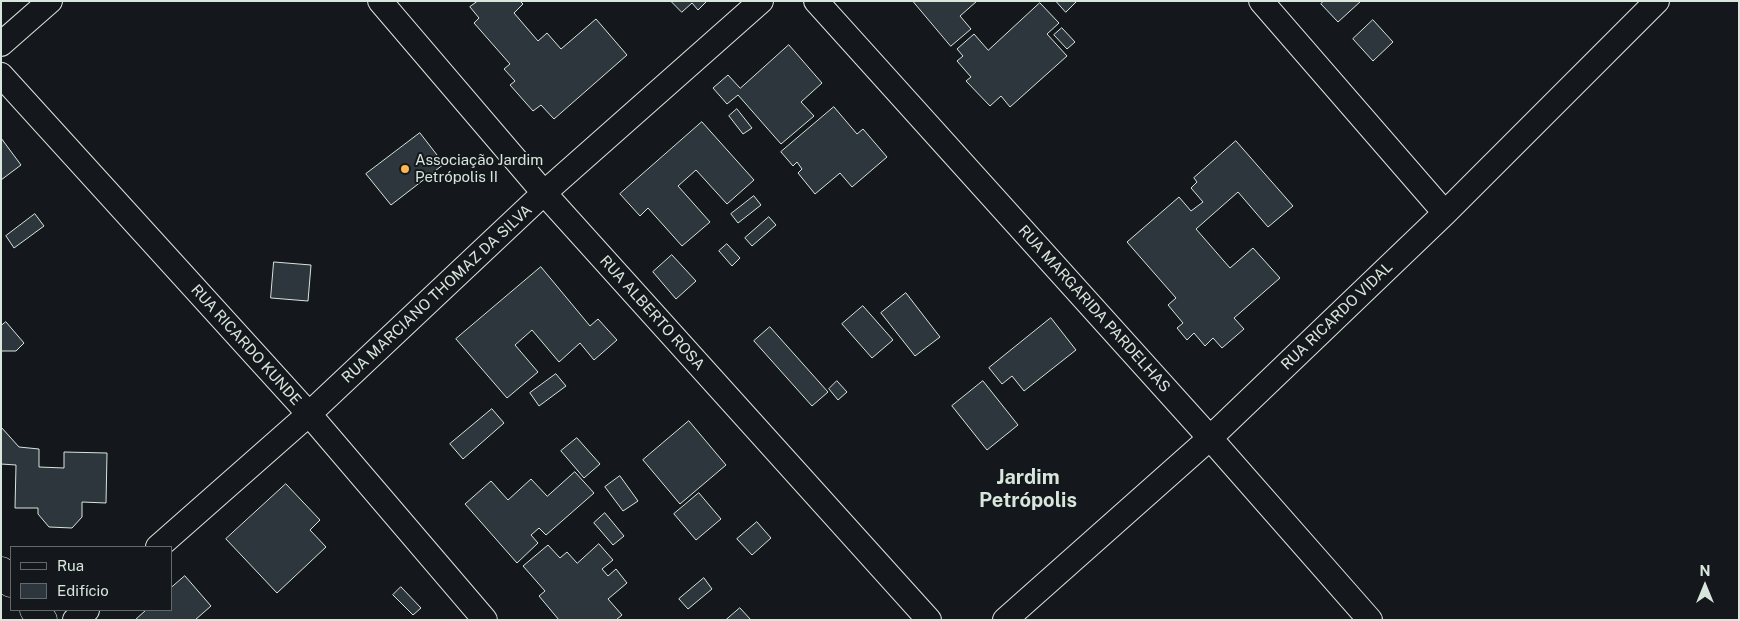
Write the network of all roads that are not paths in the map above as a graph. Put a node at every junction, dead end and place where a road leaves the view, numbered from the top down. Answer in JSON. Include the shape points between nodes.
{"nodes":[{"id":1,"x":50,"y":1,"type":"edge"},
{"id":2,"x":380,"y":1,"type":"edge"},
{"id":3,"x":762,"y":1,"type":"edge"},
{"id":4,"x":816,"y":1,"type":"edge"},
{"id":5,"x":1260,"y":1,"type":"edge"},
{"id":6,"x":1657,"y":1,"type":"edge"},
{"id":7,"x":1,"y":44,"type":"edge"},
{"id":8,"x":1,"y":74,"type":"edge"},
{"id":9,"x":544,"y":193,"type":"junction"},
{"id":10,"x":1445,"y":213,"type":"junction"},
{"id":11,"x":309,"y":414,"type":"junction"},
{"id":12,"x":1210,"y":438,"type":"junction"},
{"id":13,"x":159,"y":546,"type":"edge"},
{"id":14,"x":1,"y":572,"type":"edge"},
{"id":15,"x":10,"y":582,"type":"edge"},
{"id":16,"x":86,"y":611,"type":"edge"},
{"id":17,"x":75,"y":620,"type":"edge"},
{"id":18,"x":485,"y":620,"type":"edge"},
{"id":19,"x":929,"y":620,"type":"edge"},
{"id":20,"x":1005,"y":620,"type":"edge"},
{"id":21,"x":1370,"y":620,"type":"edge"}],
"edges":[{"from":1,"to":7,"type":"street"},
{"from":2,"to":9,"type":"street","name":"RUA ALBERTO ROSA"},
{"from":3,"to":9,"type":"street","name":"RUA MARCIANO THOMAZ DA SILVA"},
{"from":4,"to":12,"type":"street","name":"RUA MARGARIDA PARDELHAS"},
{"from":5,"to":10,"type":"street"},
{"from":6,"to":10,"type":"street","name":"RUA RICARDO VIDAL"},
{"from":8,"to":11,"type":"street","name":"RUA RICARDO KUNDE"},
{"from":9,"to":11,"type":"street","name":"RUA MARCIANO THOMAZ DA SILVA"},
{"from":9,"to":19,"type":"street","name":"RUA ALBERTO ROSA"},
{"from":10,"to":12,"type":"street","name":"RUA RICARDO VIDAL"},
{"from":11,"to":13,"type":"street","name":"RUA MARCIANO THOMAZ DA SILVA"},
{"from":11,"to":18,"type":"street","name":"RUA RICARDO KUNDE"},
{"from":12,"to":20,"type":"street","name":"RUA RICARDO VIDAL"},
{"from":12,"to":21,"type":"street","name":"RUA MARGARIDA PARDELHAS"},
{"from":14,"to":15,"type":"street"},
{"from":16,"to":17,"type":"street"}]}
